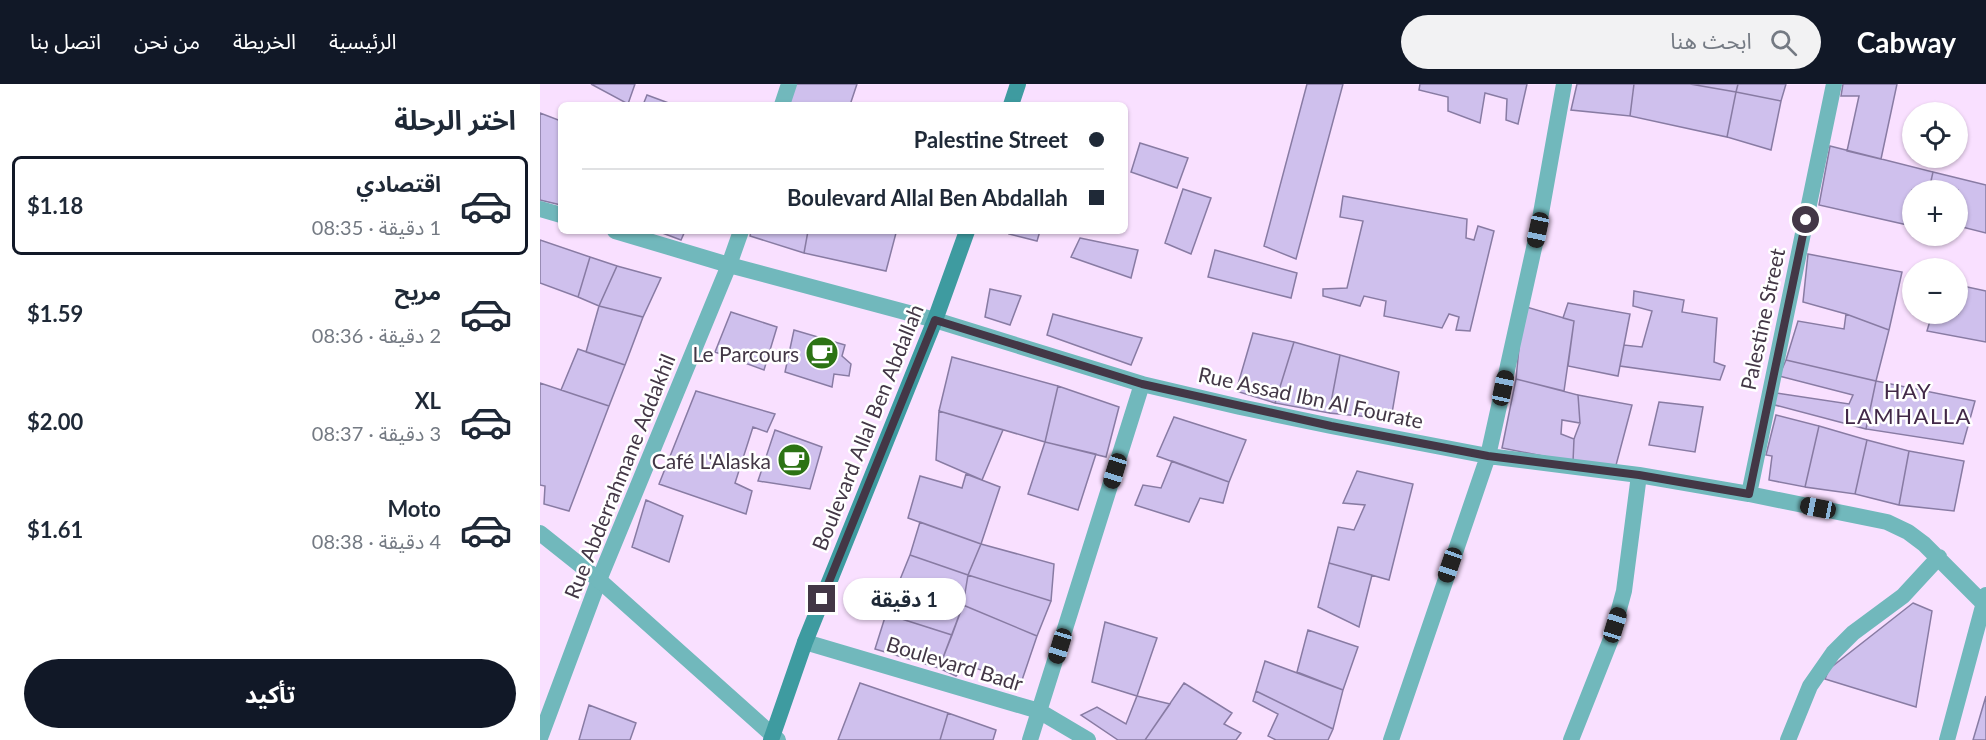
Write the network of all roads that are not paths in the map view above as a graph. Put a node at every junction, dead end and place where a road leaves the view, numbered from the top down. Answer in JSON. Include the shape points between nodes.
{"nodes":[{"id":1,"x":789,"y":84,"type":"edge"},
{"id":2,"x":1018,"y":84,"type":"edge"},
{"id":3,"x":1564,"y":84,"type":"edge"},
{"id":4,"x":1834,"y":84,"type":"edge"},
{"id":5,"x":783,"y":102,"type":"edge"},
{"id":6,"x":1012,"y":102,"type":"edge"},
{"id":7,"x":540,"y":209,"type":"edge"},
{"id":8,"x":558,"y":214,"type":"edge"},
{"id":9,"x":625,"y":234,"type":"edge"},
{"id":10,"x":740,"y":234,"type":"edge"},
{"id":11,"x":966,"y":234,"type":"edge"},
{"id":12,"x":729,"y":265,"type":"junction"},
{"id":13,"x":935,"y":320,"type":"junction"},
{"id":14,"x":1142,"y":384,"type":"junction"},
{"id":15,"x":1488,"y":456,"type":"junction"},
{"id":16,"x":1639,"y":475,"type":"junction"},
{"id":17,"x":1749,"y":494,"type":"junction"},
{"id":18,"x":540,"y":533,"type":"edge"},
{"id":19,"x":1939,"y":557,"type":"junction"},
{"id":20,"x":599,"y":580,"type":"junction"},
{"id":21,"x":1985,"y":601,"type":"edge"},
{"id":22,"x":805,"y":642,"type":"junction"},
{"id":23,"x":1039,"y":711,"type":"junction"},
{"id":24,"x":540,"y":738,"type":"edge"},
{"id":25,"x":774,"y":738,"type":"edge"},
{"id":26,"x":1030,"y":740,"type":"edge"},
{"id":27,"x":1088,"y":740,"type":"edge"},
{"id":28,"x":1390,"y":740,"type":"edge"},
{"id":29,"x":1571,"y":740,"type":"edge"},
{"id":30,"x":1788,"y":740,"type":"edge"},
{"id":31,"x":1947,"y":740,"type":"edge"}],
"edges":[{"from":1,"to":5,"type":"street"},
{"from":2,"to":6,"type":"main road"},
{"from":3,"to":15,"type":"street","via":[[1538,230]]},
{"from":4,"to":17,"type":"street","name":"Palestine Street"},
{"from":7,"to":8,"type":"street"},
{"from":9,"to":12,"type":"street","name":"Rue Assad Ibn Al Fourate"},
{"from":10,"to":12,"type":"street","name":"Rue Abderrahmane Addakhil"},
{"from":11,"to":13,"type":"main road","name":"Boulevard Allal Ben Abdallah"},
{"from":12,"to":13,"type":"street","name":"Rue Assad Ibn Al Fourate"},
{"from":12,"to":20,"type":"street","name":"Rue Abderrahmane Addakhil"},
{"from":13,"to":14,"type":"street","name":"Rue Assad Ibn Al Fourate"},
{"from":13,"to":22,"type":"main road","name":"Boulevard Allal Ben Abdallah"},
{"from":14,"to":15,"type":"street","name":"Rue Assad Ibn Al Fourate"},
{"from":14,"to":23,"type":"street"},
{"from":15,"to":16,"type":"street","name":"Rue Assad Ibn Al Fourate"},
{"from":15,"to":28,"type":"street"},
{"from":16,"to":17,"type":"street","name":"Rue Assad Ibn Al Fourate"},
{"from":16,"to":29,"type":"street","via":[[1624,591],[1611,639]]},
{"from":17,"to":19,"type":"street","name":"Rue Assad Ibn Al Fourate","via":[[1887,522],[1908,532]]},
{"from":18,"to":20,"type":"street"},
{"from":19,"to":21,"type":"street","name":"Rue Assad Ibn Al Fourate"},
{"from":19,"to":30,"type":"street","via":[[1903,596],[1833,653],[1809,686]]},
{"from":20,"to":24,"type":"street","name":"Rue Abderrahmane Addakhil"},
{"from":20,"to":25,"type":"street"},
{"from":21,"to":31,"type":"street"},
{"from":22,"to":23,"type":"street","name":"Boulevard Badr"},
{"from":22,"to":25,"type":"main road","name":"Boulevard Allal Ben Abdallah"},
{"from":23,"to":26,"type":"street"},
{"from":23,"to":27,"type":"street","name":"Boulevard Badr"}]}
